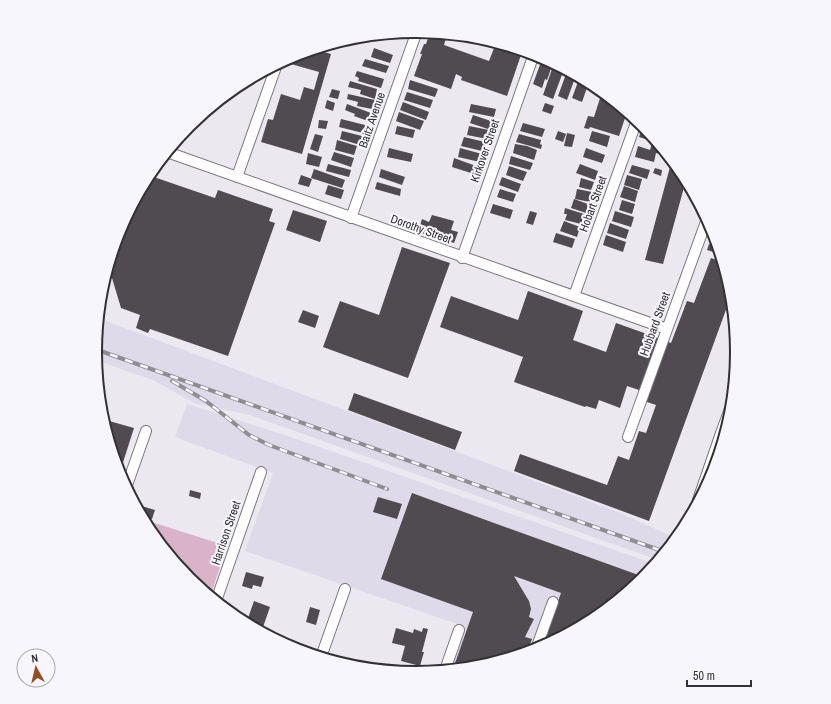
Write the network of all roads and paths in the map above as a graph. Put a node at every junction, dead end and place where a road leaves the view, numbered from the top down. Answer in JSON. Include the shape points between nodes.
{"nodes":[{"id":1,"x":415,"y":38,"type":"edge"},
{"id":2,"x":532,"y":60,"type":"edge"},
{"id":3,"x":274,"y":71,"type":"edge"},
{"id":4,"x":635,"y":127,"type":"edge"},
{"id":5,"x":172,"y":154,"type":"edge"},
{"id":6,"x":237,"y":177,"type":"junction"},
{"id":7,"x":351,"y":218,"type":"junction"},
{"id":8,"x":704,"y":228,"type":"edge"},
{"id":9,"x":462,"y":258,"type":"junction"},
{"id":10,"x":574,"y":296,"type":"junction"},
{"id":11,"x":667,"y":329,"type":"junction"},
{"id":12,"x":146,"y":431,"type":"dead end"},
{"id":13,"x":628,"y":437,"type":"dead end"},
{"id":14,"x":261,"y":472,"type":"dead end"},
{"id":15,"x":129,"y":480,"type":"edge"},
{"id":16,"x":345,"y":589,"type":"dead end"},
{"id":17,"x":218,"y":596,"type":"edge"},
{"id":18,"x":553,"y":602,"type":"dead end"},
{"id":19,"x":459,"y":630,"type":"dead end"},
{"id":20,"x":539,"y":641,"type":"edge"},
{"id":21,"x":323,"y":652,"type":"edge"},
{"id":22,"x":447,"y":664,"type":"edge"}],
"edges":[{"from":1,"to":7,"type":"street","name":"Baitz Avenue"},
{"from":2,"to":9,"type":"street","name":"Kirkover Street"},
{"from":3,"to":6,"type":"street"},
{"from":4,"to":10,"type":"street","name":"Hobart Street"},
{"from":5,"to":6,"type":"street","name":"Dorothy Street"},
{"from":6,"to":7,"type":"street","name":"Dorothy Street"},
{"from":7,"to":9,"type":"street","name":"Dorothy Street"},
{"from":8,"to":11,"type":"street","name":"Hubbard Street"},
{"from":9,"to":10,"type":"street","name":"Dorothy Street"},
{"from":10,"to":11,"type":"street","name":"Dorothy Street"},
{"from":11,"to":13,"type":"street","name":"Hubbard Street"},
{"from":12,"to":15,"type":"street"},
{"from":14,"to":17,"type":"street","name":"Harrison Street"},
{"from":16,"to":21,"type":"street"},
{"from":18,"to":20,"type":"street"},
{"from":19,"to":22,"type":"street"}]}
